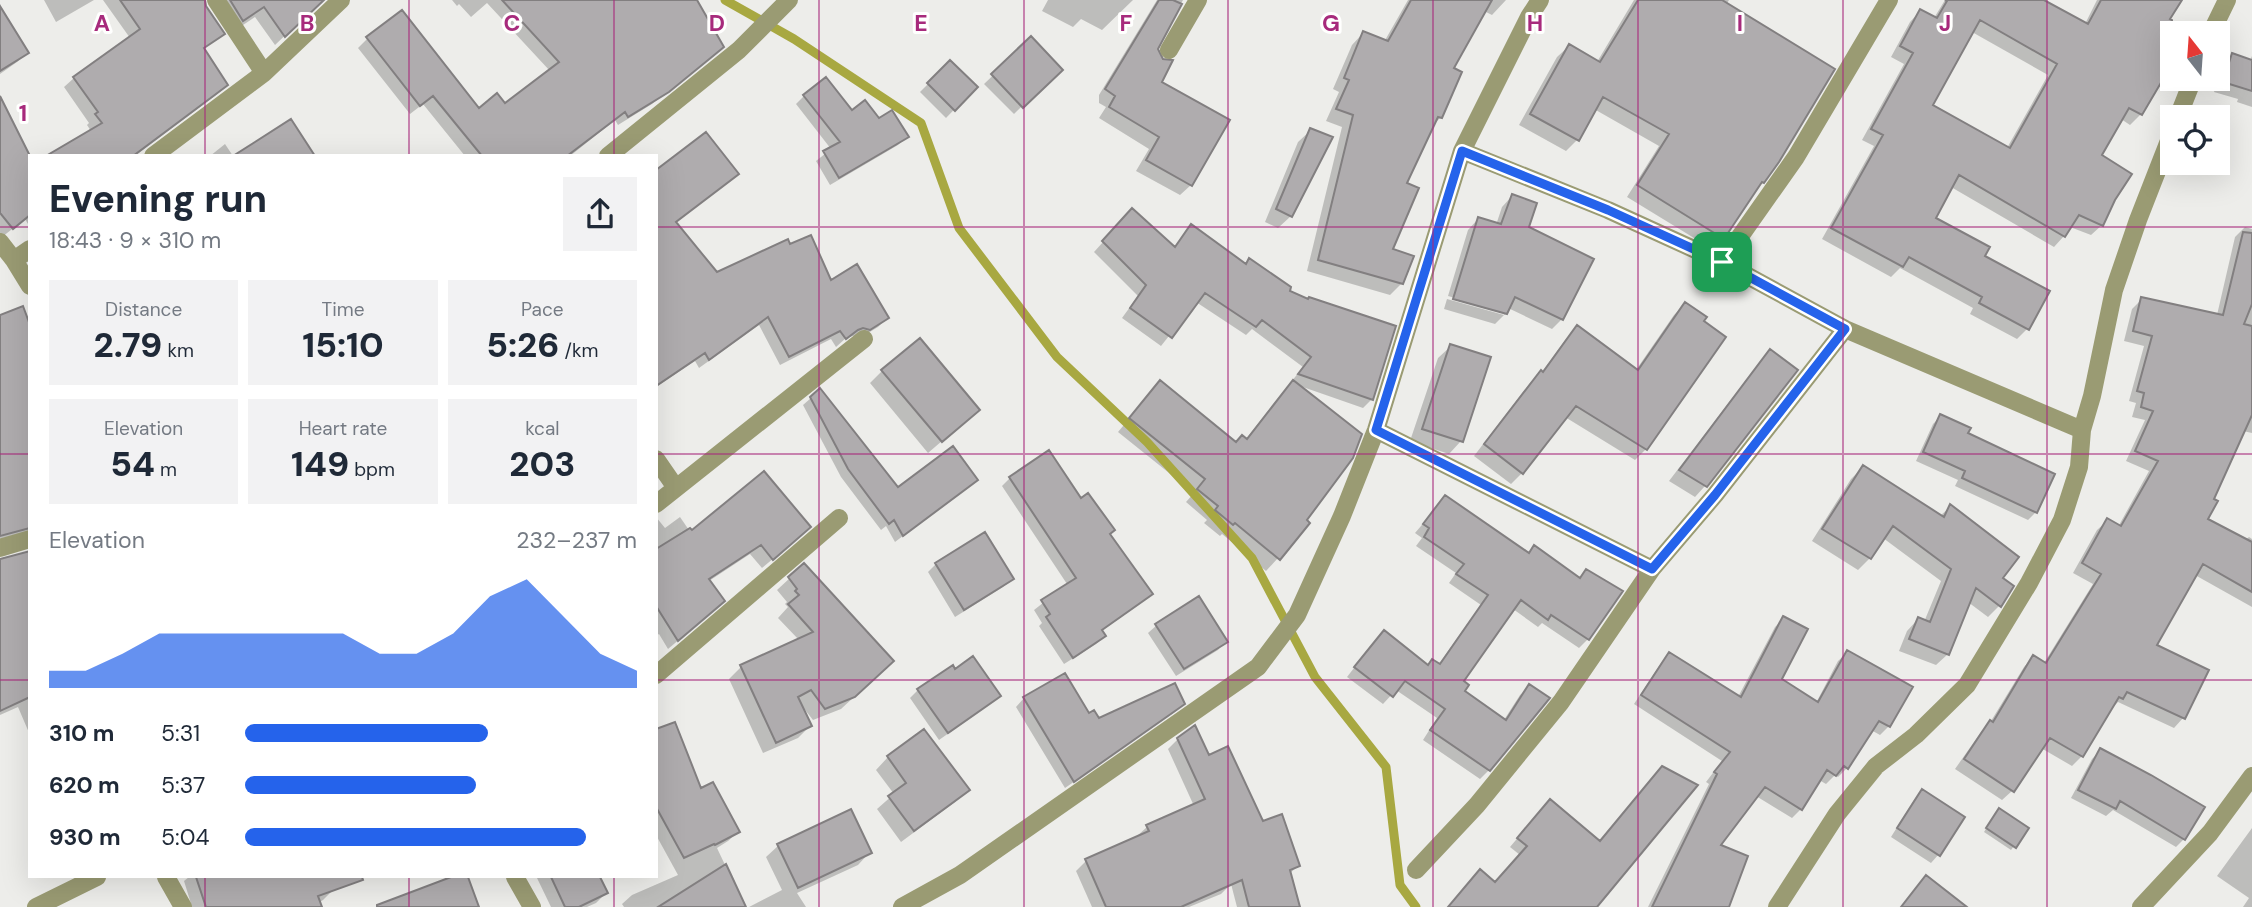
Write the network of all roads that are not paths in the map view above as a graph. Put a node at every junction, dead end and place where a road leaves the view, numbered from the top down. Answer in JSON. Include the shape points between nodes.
{"nodes":[{"id":1,"x":216,"y":0,"type":"edge"},
{"id":2,"x":341,"y":0,"type":"edge"},
{"id":3,"x":789,"y":0,"type":"edge"},
{"id":4,"x":1198,"y":0,"type":"edge"},
{"id":5,"x":1540,"y":0,"type":"edge"},
{"id":6,"x":1889,"y":0,"type":"edge"},
{"id":7,"x":2227,"y":0,"type":"edge"},
{"id":8,"x":2217,"y":21,"type":"edge"},
{"id":9,"x":1169,"y":50,"type":"dead end"},
{"id":10,"x":264,"y":73,"type":"junction"},
{"id":11,"x":1462,"y":151,"type":"junction"},
{"id":12,"x":156,"y":154,"type":"edge"},
{"id":13,"x":610,"y":154,"type":"edge"},
{"id":14,"x":2160,"y":163,"type":"edge"},
{"id":15,"x":0,"y":242,"type":"edge"},
{"id":16,"x":28,"y":250,"type":"edge"},
{"id":17,"x":14,"y":260,"type":"junction"},
{"id":18,"x":1722,"y":262,"type":"junction"},
{"id":19,"x":28,"y":283,"type":"edge"},
{"id":20,"x":1845,"y":329,"type":"junction"},
{"id":21,"x":864,"y":339,"type":"dead end"},
{"id":22,"x":1376,"y":430,"type":"junction"},
{"id":23,"x":2082,"y":430,"type":"junction"},
{"id":24,"x":658,"y":462,"type":"edge"},
{"id":25,"x":676,"y":488,"type":"junction"},
{"id":26,"x":658,"y":502,"type":"edge"},
{"id":27,"x":839,"y":518,"type":"dead end"},
{"id":28,"x":28,"y":540,"type":"edge"},
{"id":29,"x":0,"y":548,"type":"edge"},
{"id":30,"x":1652,"y":569,"type":"junction"},
{"id":31,"x":658,"y":673,"type":"edge"},
{"id":32,"x":2252,"y":776,"type":"edge"},
{"id":33,"x":1416,"y":870,"type":"dead end"},
{"id":34,"x":95,"y":878,"type":"edge"},
{"id":35,"x":167,"y":878,"type":"edge"},
{"id":36,"x":516,"y":878,"type":"edge"},
{"id":37,"x":36,"y":907,"type":"edge"},
{"id":38,"x":183,"y":907,"type":"edge"},
{"id":39,"x":531,"y":907,"type":"edge"},
{"id":40,"x":902,"y":907,"type":"edge"},
{"id":41,"x":1777,"y":907,"type":"edge"},
{"id":42,"x":2141,"y":907,"type":"edge"}],
"edges":[{"from":1,"to":10,"type":"street"},
{"from":2,"to":10,"type":"street"},
{"from":3,"to":13,"type":"street","via":[[739,50]]},
{"from":4,"to":9,"type":"street"},
{"from":5,"to":11,"type":"street"},
{"from":6,"to":18,"type":"street","via":[[1796,158]]},
{"from":7,"to":8,"type":"street"},
{"from":10,"to":12,"type":"street"},
{"from":11,"to":18,"type":"street"},
{"from":11,"to":22,"type":"street"},
{"from":14,"to":23,"type":"street","via":[[2114,290]]},
{"from":15,"to":17,"type":"street"},
{"from":16,"to":17,"type":"street"},
{"from":17,"to":19,"type":"street"},
{"from":18,"to":20,"type":"street"},
{"from":20,"to":23,"type":"street"},
{"from":20,"to":30,"type":"street"},
{"from":21,"to":25,"type":"street"},
{"from":22,"to":30,"type":"street"},
{"from":22,"to":40,"type":"street","via":[[1297,615],[1258,667],[960,875]]},
{"from":23,"to":41,"type":"street","via":[[2079,467],[2062,520],[1966,685],[1916,735],[1876,766],[1837,814]]},
{"from":24,"to":25,"type":"street"},
{"from":25,"to":26,"type":"street"},
{"from":27,"to":31,"type":"street"},
{"from":28,"to":29,"type":"street"},
{"from":30,"to":33,"type":"street","via":[[1561,702],[1477,805]]},
{"from":32,"to":42,"type":"street","via":[[2210,832]]},
{"from":34,"to":37,"type":"street"},
{"from":35,"to":38,"type":"street"},
{"from":36,"to":39,"type":"street"}]}
